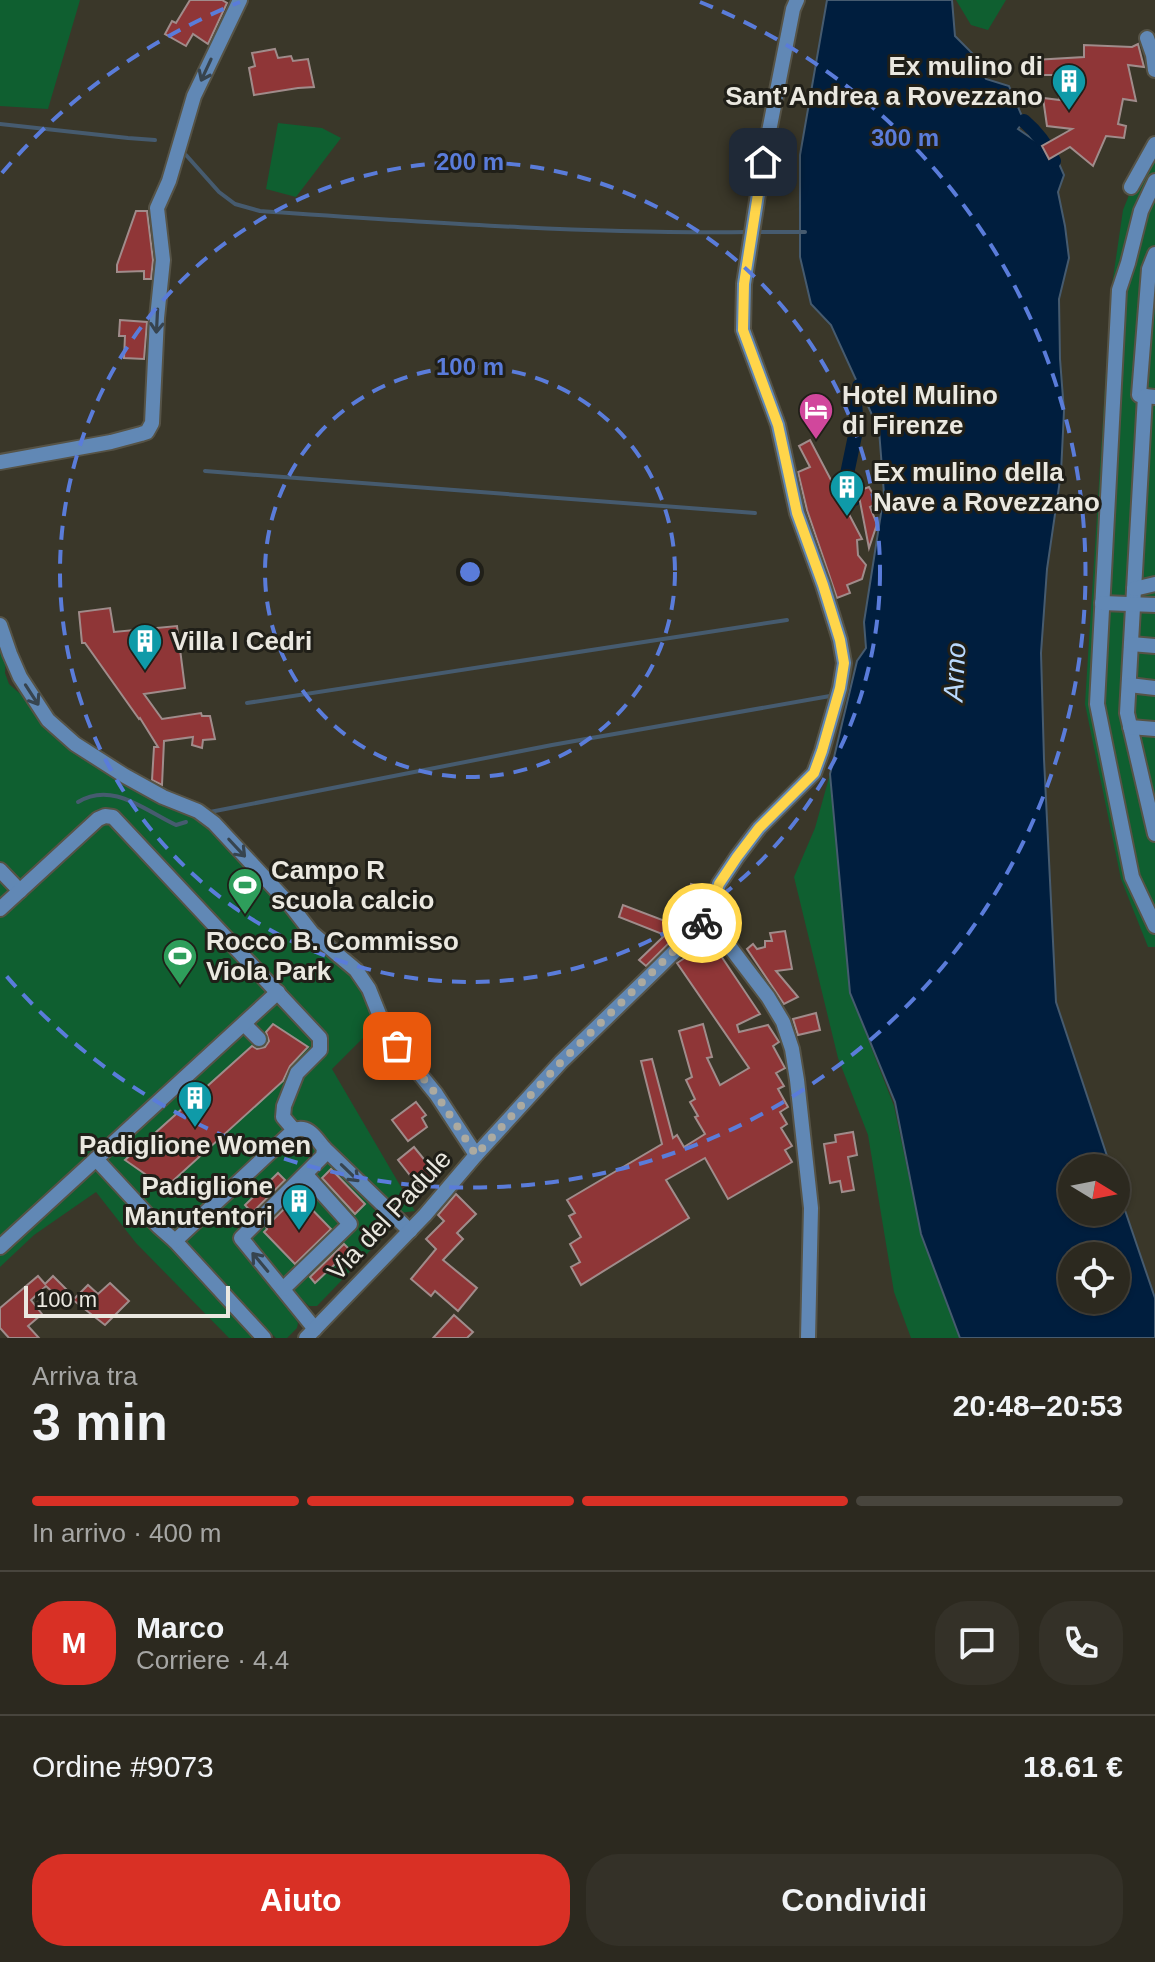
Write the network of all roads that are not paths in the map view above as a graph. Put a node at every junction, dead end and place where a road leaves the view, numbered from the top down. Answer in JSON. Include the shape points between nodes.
{"nodes":[{"id":1,"x":240,"y":0,"type":"edge"},
{"id":2,"x":797,"y":0,"type":"edge"},
{"id":3,"x":1147,"y":38,"type":"dead end"},
{"id":4,"x":1155,"y":70,"type":"edge"},
{"id":5,"x":1155,"y":144,"type":"edge"},
{"id":6,"x":1155,"y":181,"type":"edge"},
{"id":7,"x":1131,"y":187,"type":"dead end"},
{"id":8,"x":1155,"y":254,"type":"edge"},
{"id":9,"x":1128,"y":263,"type":"junction"},
{"id":10,"x":1152,"y":270,"type":"edge"},
{"id":11,"x":1114,"y":394,"type":"junction"},
{"id":12,"x":1146,"y":396,"type":"edge"},
{"id":13,"x":1149,"y":438,"type":"edge"},
{"id":14,"x":0,"y":462,"type":"edge"},
{"id":15,"x":1148,"y":477,"type":"edge"},
{"id":16,"x":1138,"y":521,"type":"junction"},
{"id":17,"x":1155,"y":523,"type":"edge"},
{"id":18,"x":1155,"y":584,"type":"edge"},
{"id":19,"x":1134,"y":589,"type":"junction"},
{"id":20,"x":1102,"y":603,"type":"junction"},
{"id":21,"x":1134,"y":604,"type":"junction"},
{"id":22,"x":1155,"y":605,"type":"edge"},
{"id":23,"x":0,"y":625,"type":"edge"},
{"id":24,"x":1131,"y":644,"type":"junction"},
{"id":25,"x":1155,"y":646,"type":"edge"},
{"id":26,"x":1129,"y":685,"type":"junction"},
{"id":27,"x":1155,"y":688,"type":"edge"},
{"id":28,"x":1130,"y":727,"type":"junction"},
{"id":29,"x":1155,"y":729,"type":"edge"},
{"id":30,"x":1148,"y":774,"type":"edge"},
{"id":31,"x":1153,"y":816,"type":"edge"},
{"id":32,"x":1155,"y":834,"type":"edge"},
{"id":33,"x":3,"y":873,"type":"edge"},
{"id":34,"x":20,"y":891,"type":"junction"},
{"id":35,"x":0,"y":909,"type":"edge"},
{"id":36,"x":708,"y":918,"type":"junction"},
{"id":37,"x":1155,"y":926,"type":"edge"},
{"id":38,"x":278,"y":992,"type":"junction"},
{"id":39,"x":244,"y":1024,"type":"junction"},
{"id":40,"x":259,"y":1039,"type":"dead end"},
{"id":41,"x":294,"y":1130,"type":"junction"},
{"id":42,"x":324,"y":1148,"type":"junction"},
{"id":43,"x":476,"y":1155,"type":"junction"},
{"id":44,"x":96,"y":1159,"type":"junction"},
{"id":45,"x":306,"y":1175,"type":"junction"},
{"id":46,"x":410,"y":1231,"type":"junction"},
{"id":47,"x":175,"y":1241,"type":"junction"},
{"id":48,"x":0,"y":1247,"type":"edge"},
{"id":49,"x":283,"y":1289,"type":"junction"},
{"id":50,"x":311,"y":1334,"type":"edge"},
{"id":51,"x":264,"y":1338,"type":"edge"},
{"id":52,"x":808,"y":1338,"type":"edge"}],
"edges":[{"from":1,"to":14,"type":"street","one_way":true,"via":[[194,96],[157,208],[163,260],[152,423],[147,432],[111,442]]},
{"from":2,"to":36,"type":"street","via":[[763,162],[744,284],[743,330],[778,425],[797,513],[844,663],[814,773],[744,847],[719,884]]},
{"from":3,"to":4,"type":"street"},
{"from":5,"to":7,"type":"street"},
{"from":6,"to":9,"type":"street"},
{"from":8,"to":10,"type":"street"},
{"from":9,"to":10,"type":"street"},
{"from":9,"to":11,"type":"street","via":[[1119,290]]},
{"from":10,"to":12,"type":"street"},
{"from":11,"to":12,"type":"street"},
{"from":11,"to":20,"type":"street"},
{"from":12,"to":13,"type":"street"},
{"from":13,"to":15,"type":"street"},
{"from":15,"to":16,"type":"street"},
{"from":16,"to":17,"type":"street"},
{"from":16,"to":19,"type":"street"},
{"from":18,"to":19,"type":"street"},
{"from":19,"to":21,"type":"street"},
{"from":20,"to":21,"type":"street"},
{"from":20,"to":37,"type":"street","via":[[1097,704],[1132,877]]},
{"from":21,"to":22,"type":"street"},
{"from":21,"to":24,"type":"street"},
{"from":23,"to":43,"type":"street","one_way":true,"via":[[20,677],[48,720],[125,776],[214,823],[312,933],[356,970],[397,1046]]},
{"from":24,"to":25,"type":"street"},
{"from":24,"to":26,"type":"street"},
{"from":26,"to":27,"type":"street"},
{"from":26,"to":28,"type":"street"},
{"from":28,"to":29,"type":"street"},
{"from":28,"to":30,"type":"street"},
{"from":30,"to":31,"type":"street"},
{"from":31,"to":32,"type":"street"},
{"from":33,"to":34,"type":"street"},
{"from":34,"to":35,"type":"street"},
{"from":34,"to":38,"type":"street","via":[[98,819],[113,817]]},
{"from":36,"to":43,"type":"street","name":"Via del Padule","via":[[561,1062]]},
{"from":36,"to":52,"type":"street","via":[[768,997],[792,1049],[811,1208]]},
{"from":38,"to":39,"type":"street"},
{"from":38,"to":41,"type":"street","via":[[321,1043],[297,1073],[284,1106],[283,1117]]},
{"from":39,"to":40,"type":"street"},
{"from":39,"to":44,"type":"street"},
{"from":41,"to":42,"type":"street","via":[[309,1129]]},
{"from":41,"to":47,"type":"street"},
{"from":42,"to":45,"type":"street"},
{"from":42,"to":46,"type":"street","one_way":true},
{"from":43,"to":46,"type":"street","name":"Via del Padule"},
{"from":44,"to":47,"type":"street"},
{"from":44,"to":48,"type":"street"},
{"from":49,"to":45,"type":"street","one_way":true,"via":[[241,1238]]},
{"from":45,"to":49,"type":"street","via":[[350,1224]]},
{"from":46,"to":50,"type":"street","name":"Via del Padule"},
{"from":47,"to":51,"type":"street"},
{"from":49,"to":50,"type":"street"}]}
